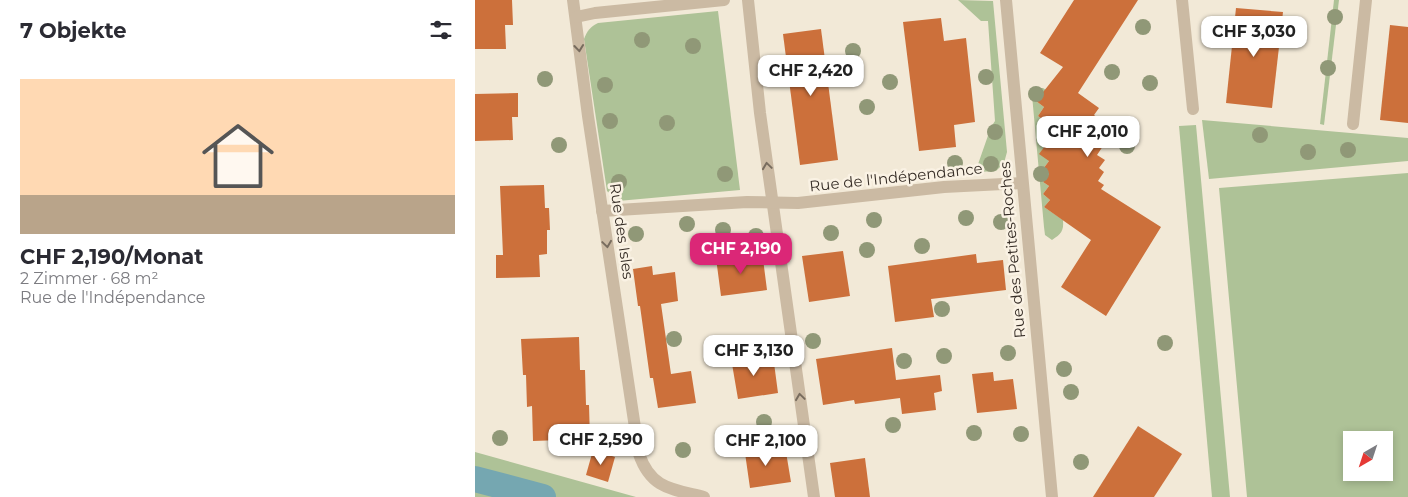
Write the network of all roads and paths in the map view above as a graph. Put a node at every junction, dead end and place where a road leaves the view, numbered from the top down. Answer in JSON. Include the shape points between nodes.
{"nodes":[{"id":1,"x":573,"y":0,"type":"edge"},
{"id":2,"x":724,"y":0,"type":"edge"},
{"id":3,"x":748,"y":0,"type":"edge"},
{"id":4,"x":1007,"y":0,"type":"edge"},
{"id":5,"x":1182,"y":0,"type":"edge"},
{"id":6,"x":1366,"y":0,"type":"edge"},
{"id":7,"x":576,"y":17,"type":"junction"},
{"id":8,"x":1193,"y":109,"type":"dead end"},
{"id":9,"x":1353,"y":124,"type":"dead end"},
{"id":10,"x":1022,"y":183,"type":"junction"},
{"id":11,"x":773,"y":202,"type":"junction"},
{"id":12,"x":602,"y":211,"type":"junction"},
{"id":13,"x":704,"y":497,"type":"edge"},
{"id":14,"x":814,"y":497,"type":"edge"},
{"id":15,"x":1052,"y":497,"type":"edge"}],
"edges":[{"from":1,"to":7,"type":"street","name":"Rue des Isles"},
{"from":2,"to":7,"type":"street"},
{"from":11,"to":3,"type":"street","one_way":true},
{"from":4,"to":10,"type":"street","name":"Rue des Petites-Roches"},
{"from":5,"to":8,"type":"street"},
{"from":6,"to":9,"type":"street"},
{"from":7,"to":12,"type":"street","name":"Rue des Isles","one_way":true},
{"from":10,"to":11,"type":"street","name":"Rue de l'Indépendance","via":[[945,187],[798,203]]},
{"from":10,"to":15,"type":"street","name":"Rue des Petites-Roches"},
{"from":11,"to":12,"type":"street","name":"Rue de l'Indépendance"},
{"from":14,"to":11,"type":"street","one_way":true},
{"from":12,"to":13,"type":"street","name":"Rue des Isles","one_way":true,"via":[[643,465],[653,480],[664,487]]}]}
